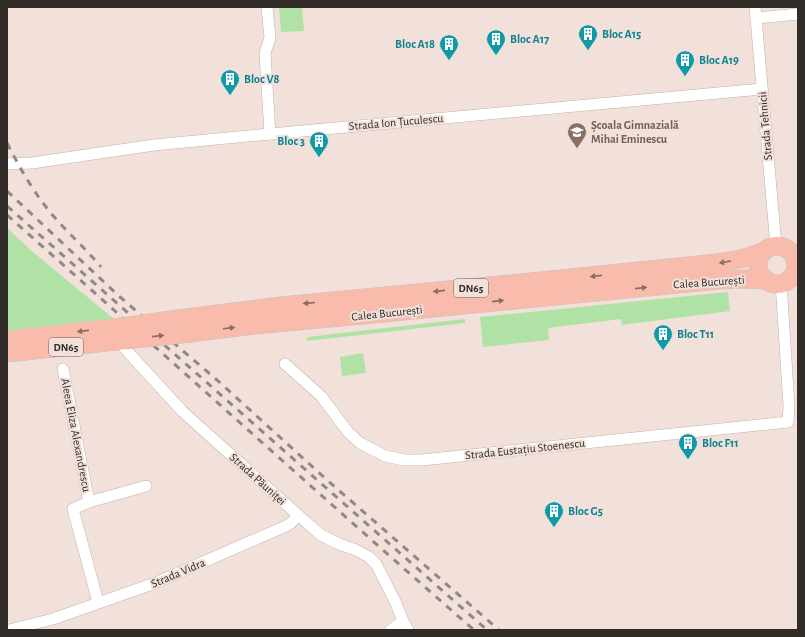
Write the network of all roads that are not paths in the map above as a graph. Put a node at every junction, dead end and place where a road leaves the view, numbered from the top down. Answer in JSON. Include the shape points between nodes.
{"nodes":[{"id":1,"x":267,"y":7,"type":"edge"},
{"id":2,"x":755,"y":13,"type":"edge"},
{"id":3,"x":798,"y":14,"type":"edge"},
{"id":4,"x":762,"y":89,"type":"junction"},
{"id":5,"x":270,"y":134,"type":"junction"},
{"id":6,"x":7,"y":164,"type":"edge"},
{"id":7,"x":782,"y":250,"type":"edge"},
{"id":8,"x":784,"y":279,"type":"edge"},
{"id":9,"x":253,"y":317,"type":"junction"},
{"id":10,"x":121,"y":334,"type":"junction"},
{"id":11,"x":7,"y":340,"type":"edge"},
{"id":12,"x":7,"y":353,"type":"edge"},
{"id":13,"x":285,"y":364,"type":"dead end"},
{"id":14,"x":63,"y":369,"type":"dead end"},
{"id":15,"x":794,"y":406,"type":"edge"},
{"id":16,"x":146,"y":486,"type":"dead end"},
{"id":17,"x":89,"y":502,"type":"junction"},
{"id":18,"x":298,"y":515,"type":"junction"},
{"id":19,"x":98,"y":602,"type":"junction"},
{"id":20,"x":53,"y":618,"type":"junction"},
{"id":21,"x":405,"y":625,"type":"edge"},
{"id":22,"x":9,"y":630,"type":"edge"},
{"id":23,"x":54,"y":630,"type":"edge"},
{"id":24,"x":391,"y":630,"type":"edge"}],
"edges":[{"from":1,"to":5,"type":"street","via":[[270,38],[265,53]]},
{"from":2,"to":3,"type":"street"},
{"from":2,"to":4,"type":"street","name":"Strada Tehnicii"},
{"from":4,"to":5,"type":"street","name":"Strada Ion Țuculescu"},
{"from":4,"to":7,"type":"street","name":"Strada Tehnicii"},
{"from":5,"to":6,"type":"street","name":"Strada Ion Țuculescu","via":[[154,145],[32,163]]},
{"from":7,"to":8,"type":"main road","via":[[795,257],[796,261],[795,270]]},
{"from":7,"to":8,"type":"main road","via":[[760,256],[758,265],[761,274]]},
{"from":7,"to":9,"type":"main road","name":"Calea București","number":"DN65","one_way":true,"via":[[717,263],[281,306]]},
{"from":9,"to":8,"type":"main road","name":"Calea București","number":"DN65","one_way":true,"via":[[373,314],[718,280]]},
{"from":8,"to":15,"type":"street","name":"Strada Eustațiu Stoenescu"},
{"from":9,"to":10,"type":"main road","name":"Calea București","number":"DN65","bridge":true,"via":[[178,319]]},
{"from":10,"to":9,"type":"main road","name":"Calea București","number":"DN65","one_way":true,"bridge":true,"via":[[190,333]]},
{"from":10,"to":11,"type":"main road","name":"Calea București","number":"DN65","one_way":true},
{"from":10,"to":12,"type":"main road","name":"Calea București","number":"DN65"},
{"from":10,"to":18,"type":"street","name":"Strada Păuniței","via":[[128,352],[183,412]]},
{"from":13,"to":15,"type":"street","name":"Strada Eustațiu Stoenescu","via":[[321,396],[348,432],[360,443],[385,456],[404,460],[788,422]]},
{"from":14,"to":17,"type":"street","name":"Aleea Eliza Alexandrescu"},
{"from":16,"to":17,"type":"street","name":"Aleea Eliza Alexandrescu"},
{"from":17,"to":19,"type":"street","name":"Aleea Eliza Alexandrescu","via":[[73,509]]},
{"from":18,"to":19,"type":"street","name":"Strada Vidra","via":[[286,526],[156,583]]},
{"from":18,"to":21,"type":"street","name":"Strada Păuniței","via":[[321,535],[356,550],[376,564]]},
{"from":19,"to":20,"type":"street","name":"Strada Vidra"},
{"from":20,"to":22,"type":"street","name":"Strada Vidra"},
{"from":20,"to":23,"type":"street"},
{"from":21,"to":24,"type":"street","name":"Strada Păuniței"}]}
